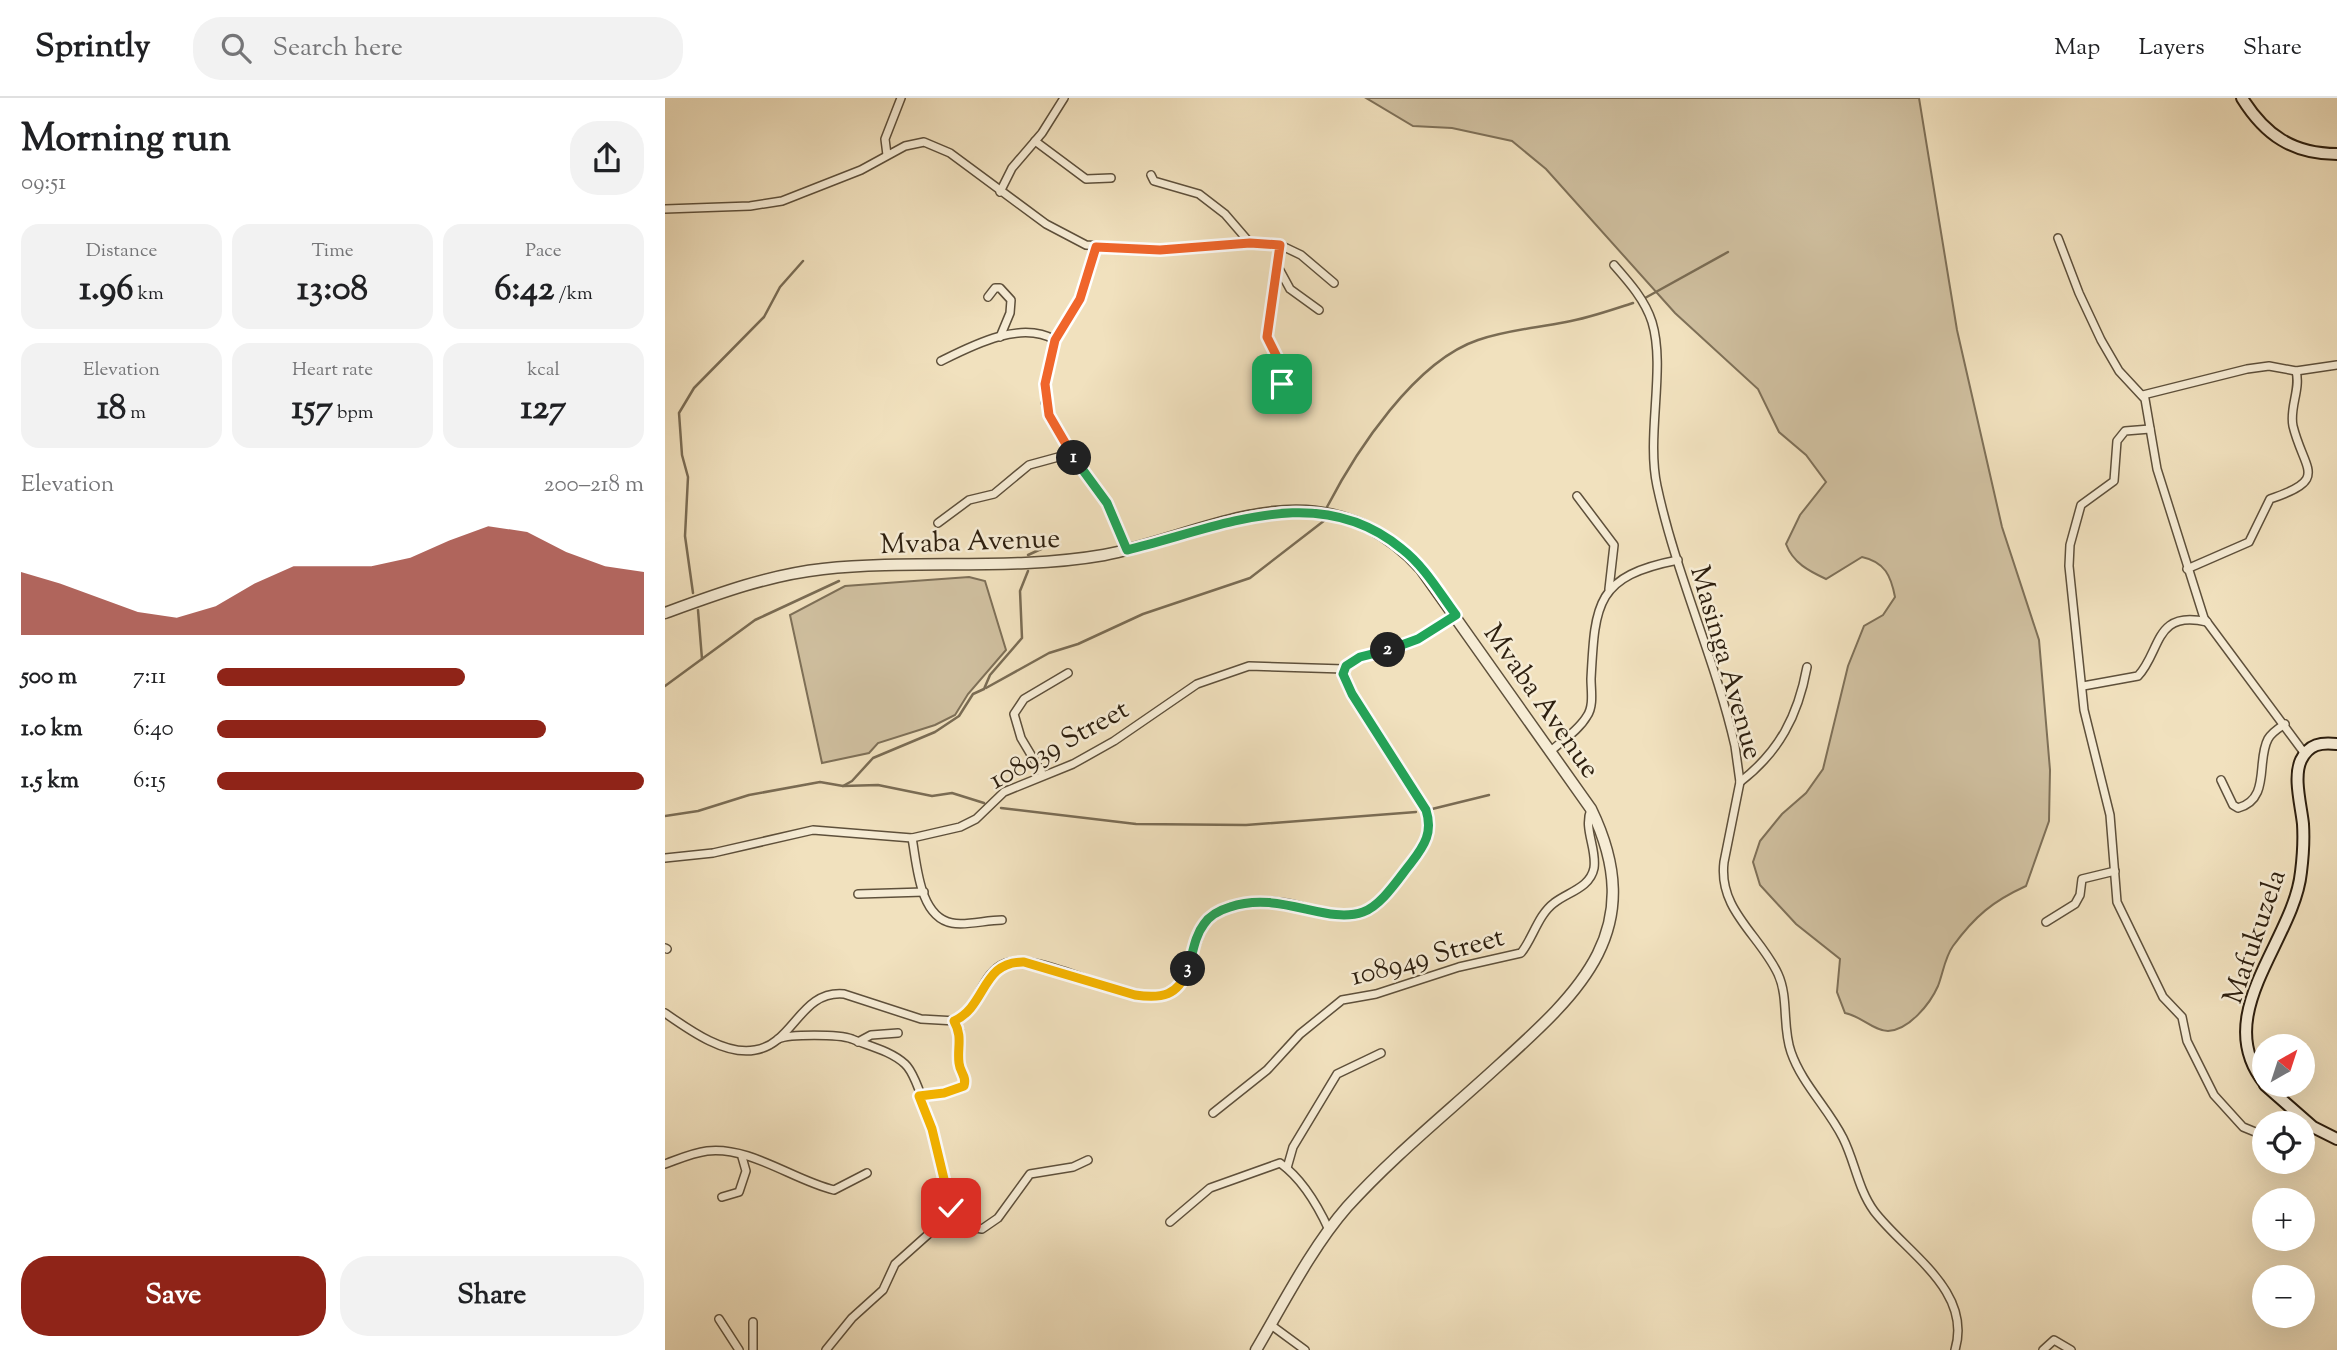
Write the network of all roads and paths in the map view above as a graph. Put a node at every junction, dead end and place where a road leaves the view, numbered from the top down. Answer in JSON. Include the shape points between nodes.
{"nodes":[{"id":1,"x":901,"y":98,"type":"edge"},
{"id":2,"x":1064,"y":98,"type":"edge"},
{"id":3,"x":2242,"y":98,"type":"edge"},
{"id":4,"x":1035,"y":141,"type":"junction"},
{"id":5,"x":2337,"y":154,"type":"edge"},
{"id":6,"x":887,"y":155,"type":"junction"},
{"id":7,"x":1151,"y":175,"type":"dead end"},
{"id":8,"x":1111,"y":178,"type":"dead end"},
{"id":9,"x":1000,"y":192,"type":"junction"},
{"id":10,"x":665,"y":209,"type":"edge"},
{"id":11,"x":2058,"y":238,"type":"dead end"},
{"id":12,"x":1250,"y":243,"type":"junction"},
{"id":13,"x":1280,"y":245,"type":"junction"},
{"id":14,"x":1096,"y":247,"type":"junction"},
{"id":15,"x":1277,"y":263,"type":"junction"},
{"id":16,"x":1614,"y":265,"type":"dead end"},
{"id":17,"x":1335,"y":283,"type":"dead end"},
{"id":18,"x":988,"y":297,"type":"dead end"},
{"id":19,"x":1319,"y":310,"type":"dead end"},
{"id":20,"x":1000,"y":337,"type":"junction"},
{"id":21,"x":1055,"y":340,"type":"junction"},
{"id":22,"x":941,"y":361,"type":"dead end"},
{"id":23,"x":2337,"y":365,"type":"edge"},
{"id":24,"x":2296,"y":371,"type":"junction"},
{"id":25,"x":1277,"y":388,"type":"dead end"},
{"id":26,"x":2143,"y":396,"type":"junction"},
{"id":27,"x":2150,"y":429,"type":"junction"},
{"id":28,"x":1073,"y":457,"type":"junction"},
{"id":29,"x":1577,"y":496,"type":"dead end"},
{"id":30,"x":938,"y":523,"type":"dead end"},
{"id":31,"x":1127,"y":550,"type":"junction"},
{"id":32,"x":1678,"y":560,"type":"junction"},
{"id":33,"x":2187,"y":569,"type":"junction"},
{"id":34,"x":1609,"y":590,"type":"junction"},
{"id":35,"x":665,"y":613,"type":"edge"},
{"id":36,"x":1456,"y":615,"type":"junction"},
{"id":37,"x":2207,"y":622,"type":"junction"},
{"id":38,"x":1807,"y":667,"type":"dead end"},
{"id":39,"x":1344,"y":669,"type":"junction"},
{"id":40,"x":1068,"y":673,"type":"dead end"},
{"id":41,"x":2083,"y":686,"type":"junction"},
{"id":42,"x":2285,"y":724,"type":"junction"},
{"id":43,"x":2337,"y":744,"type":"edge"},
{"id":44,"x":1552,"y":750,"type":"junction"},
{"id":45,"x":2305,"y":754,"type":"junction"},
{"id":46,"x":1043,"y":775,"type":"junction"},
{"id":47,"x":2221,"y":780,"type":"dead end"},
{"id":48,"x":1740,"y":782,"type":"junction"},
{"id":49,"x":1591,"y":809,"type":"junction"},
{"id":50,"x":912,"y":838,"type":"junction"},
{"id":51,"x":665,"y":858,"type":"edge"},
{"id":52,"x":2115,"y":871,"type":"junction"},
{"id":53,"x":924,"y":892,"type":"junction"},
{"id":54,"x":858,"y":894,"type":"dead end"},
{"id":55,"x":1002,"y":920,"type":"dead end"},
{"id":56,"x":2046,"y":922,"type":"dead end"},
{"id":57,"x":665,"y":1013,"type":"edge"},
{"id":58,"x":954,"y":1021,"type":"junction"},
{"id":59,"x":898,"y":1033,"type":"dead end"},
{"id":60,"x":775,"y":1041,"type":"junction"},
{"id":61,"x":859,"y":1042,"type":"junction"},
{"id":62,"x":1381,"y":1053,"type":"dead end"},
{"id":63,"x":2252,"y":1057,"type":"edge"},
{"id":64,"x":919,"y":1096,"type":"junction"},
{"id":65,"x":2277,"y":1097,"type":"edge"},
{"id":66,"x":2290,"y":1111,"type":"edge"},
{"id":67,"x":1213,"y":1113,"type":"dead end"},
{"id":68,"x":2252,"y":1131,"type":"edge"},
{"id":69,"x":2315,"y":1132,"type":"edge"},
{"id":70,"x":2337,"y":1139,"type":"edge"},
{"id":71,"x":742,"y":1157,"type":"junction"},
{"id":72,"x":1088,"y":1160,"type":"dead end"},
{"id":73,"x":665,"y":1164,"type":"edge"},
{"id":74,"x":1287,"y":1168,"type":"junction"},
{"id":75,"x":867,"y":1173,"type":"dead end"},
{"id":76,"x":722,"y":1197,"type":"dead end"},
{"id":77,"x":951,"y":1208,"type":"junction"},
{"id":78,"x":1170,"y":1222,"type":"dead end"},
{"id":79,"x":1329,"y":1230,"type":"junction"},
{"id":80,"x":719,"y":1319,"type":"dead end"},
{"id":81,"x":753,"y":1322,"type":"dead end"},
{"id":82,"x":1271,"y":1325,"type":"junction"},
{"id":83,"x":739,"y":1350,"type":"edge"},
{"id":84,"x":753,"y":1350,"type":"edge"},
{"id":85,"x":828,"y":1350,"type":"edge"},
{"id":86,"x":1256,"y":1350,"type":"edge"},
{"id":87,"x":1305,"y":1350,"type":"edge"},
{"id":88,"x":1955,"y":1350,"type":"edge"},
{"id":89,"x":2043,"y":1350,"type":"edge"},
{"id":90,"x":2071,"y":1350,"type":"edge"}],
"edges":[{"from":1,"to":6,"type":"street","via":[[885,138]]},
{"from":2,"to":4,"type":"street"},
{"from":3,"to":5,"type":"main road","via":[[2260,124],[2279,140],[2302,151]]},
{"from":4,"to":8,"type":"street","via":[[1086,179]]},
{"from":4,"to":9,"type":"street","via":[[1012,168]]},
{"from":6,"to":9,"type":"street","via":[[916,143],[933,144]]},
{"from":6,"to":10,"type":"street","via":[[782,201]]},
{"from":7,"to":12,"type":"street","via":[[1154,181],[1190,189],[1208,199]]},
{"from":9,"to":14,"type":"street","via":[[1057,230]]},
{"from":11,"to":26,"type":"street","via":[[2101,340],[2119,370]]},
{"from":12,"to":13,"type":"street"},
{"from":12,"to":14,"type":"street","via":[[1160,250]]},
{"from":13,"to":15,"type":"street"},
{"from":13,"to":17,"type":"street","via":[[1301,255]]},
{"from":14,"to":21,"type":"street","via":[[1080,299]]},
{"from":15,"to":19,"type":"street","via":[[1290,289]]},
{"from":15,"to":25,"type":"street","via":[[1267,337],[1284,371]]},
{"from":16,"to":32,"type":"street","name":"Masinga Avenue","via":[[1633,287],[1652,324],[1656,484]]},
{"from":18,"to":20,"type":"street","via":[[1000,288],[1010,300]]},
{"from":20,"to":21,"type":"street","via":[[1040,333]]},
{"from":20,"to":22,"type":"street"},
{"from":21,"to":28,"type":"street","via":[[1045,401]]},
{"from":23,"to":24,"type":"street"},
{"from":24,"to":26,"type":"street","via":[[2269,366],[2247,369]]},
{"from":24,"to":33,"type":"street","via":[[2293,425],[2308,478],[2302,486],[2270,499],[2254,534],[2242,547]]},
{"from":26,"to":27,"type":"street"},
{"from":27,"to":33,"type":"street"},
{"from":27,"to":41,"type":"street","via":[[2125,431],[2120,436],[2114,481],[2081,505],[2070,545]]},
{"from":28,"to":30,"type":"street","via":[[1029,465],[994,494],[969,500]]},
{"from":28,"to":31,"type":"street","via":[[1107,503]]},
{"from":29,"to":34,"type":"street","via":[[1614,545]]},
{"from":31,"to":35,"type":"street","name":"Mvaba Avenue","via":[[1061,560],[820,569],[742,585]]},
{"from":31,"to":36,"type":"street","name":"Mvaba Avenue","via":[[1261,514],[1292,510],[1333,515],[1359,523],[1402,549]]},
{"from":32,"to":34,"type":"street","via":[[1629,574]]},
{"from":32,"to":48,"type":"street","name":"Masinga Avenue","via":[[1725,707]]},
{"from":33,"to":37,"type":"street"},
{"from":34,"to":44,"type":"street","via":[[1597,615],[1590,710]]},
{"from":36,"to":39,"type":"street","via":[[1410,643],[1360,657]]},
{"from":36,"to":44,"type":"street","name":"Mvaba Avenue"},
{"from":37,"to":41,"type":"street","via":[[2191,620],[2169,626],[2159,635],[2138,676]]},
{"from":37,"to":42,"type":"street"},
{"from":38,"to":48,"type":"street","via":[[1785,736]]},
{"from":39,"to":46,"type":"street","name":"108939 Street","via":[[1261,665],[1238,669],[1191,687],[1114,741]]},
{"from":39,"to":58,"type":"street","via":[[1352,694],[1426,810],[1430,825],[1427,841],[1374,905],[1347,914],[1253,901],[1220,911],[1210,916],[1198,933],[1179,988],[1165,996],[1135,995],[1038,965],[1011,962],[993,971],[971,1009]]},
{"from":40,"to":46,"type":"street","via":[[1024,699],[1014,714],[1021,738]]},
{"from":41,"to":52,"type":"street","via":[[2084,709],[2110,815]]},
{"from":42,"to":45,"type":"street"},
{"from":42,"to":47,"type":"street","via":[[2267,740],[2259,787],[2248,803],[2238,808],[2232,805]]},
{"from":43,"to":45,"type":"main road","via":[[2322,742]]},
{"from":44,"to":49,"type":"street","name":"Mvaba Avenue"},
{"from":45,"to":63,"type":"main road","name":"Mafukuzela","via":[[2299,775],[2301,877],[2248,1011]]},
{"from":46,"to":50,"type":"street","name":"108939 Street","via":[[1004,792],[969,823]]},
{"from":48,"to":88,"type":"street","name":"Masinga Avenue","via":[[1724,862],[1726,892],[1739,920],[1779,975],[1790,1050],[1801,1075],[1844,1139],[1864,1195],[1950,1298],[1959,1328]]},
{"from":49,"to":67,"type":"street","name":"108949 Street","via":[[1592,874],[1551,906],[1519,954],[1342,1000]]},
{"from":49,"to":79,"type":"street","name":"Mvaba Avenue","via":[[1608,855],[1612,892],[1608,930],[1587,976],[1556,1013],[1366,1188]]},
{"from":50,"to":51,"type":"street","name":"108939 Street","via":[[813,830],[713,853]]},
{"from":50,"to":53,"type":"street"},
{"from":52,"to":56,"type":"street","via":[[2083,879],[2075,904]]},
{"from":52,"to":68,"type":"street","via":[[2115,891],[2123,916],[2163,997],[2182,1017],[2187,1041],[2214,1095]]},
{"from":53,"to":54,"type":"street"},
{"from":53,"to":55,"type":"street","via":[[932,912],[948,923]]},
{"from":57,"to":60,"type":"street","via":[[740,1050],[756,1051]]},
{"from":58,"to":60,"type":"street","via":[[921,1019],[832,994],[811,1002]]},
{"from":58,"to":64,"type":"street","via":[[960,1032],[964,1086]]},
{"from":59,"to":61,"type":"street","via":[[871,1035]]},
{"from":60,"to":61,"type":"street","via":[[832,1034]]},
{"from":61,"to":64,"type":"street","via":[[906,1065]]},
{"from":62,"to":74,"type":"street","via":[[1337,1074],[1293,1147]]},
{"from":64,"to":77,"type":"street"},
{"from":65,"to":66,"type":"main road","name":"Mafukuzela"},
{"from":69,"to":70,"type":"main road","name":"Mafukuzela"},
{"from":71,"to":73,"type":"street","via":[[708,1151]]},
{"from":71,"to":75,"type":"street","via":[[834,1190]]},
{"from":71,"to":76,"type":"street","via":[[746,1171],[739,1192]]},
{"from":72,"to":77,"type":"street","via":[[1030,1174],[998,1218],[982,1229],[962,1226]]},
{"from":74,"to":78,"type":"street","via":[[1280,1163],[1210,1188]]},
{"from":74,"to":79,"type":"street","via":[[1319,1207]]},
{"from":77,"to":85,"type":"street","via":[[895,1264],[883,1290],[852,1318]]},
{"from":79,"to":82,"type":"street","name":"Mvaba Avenue"},
{"from":80,"to":83,"type":"street"},
{"from":81,"to":84,"type":"street"},
{"from":82,"to":86,"type":"street","name":"Mvaba Avenue"},
{"from":82,"to":87,"type":"street"},
{"from":89,"to":90,"type":"street","via":[[2054,1340]]}]}
